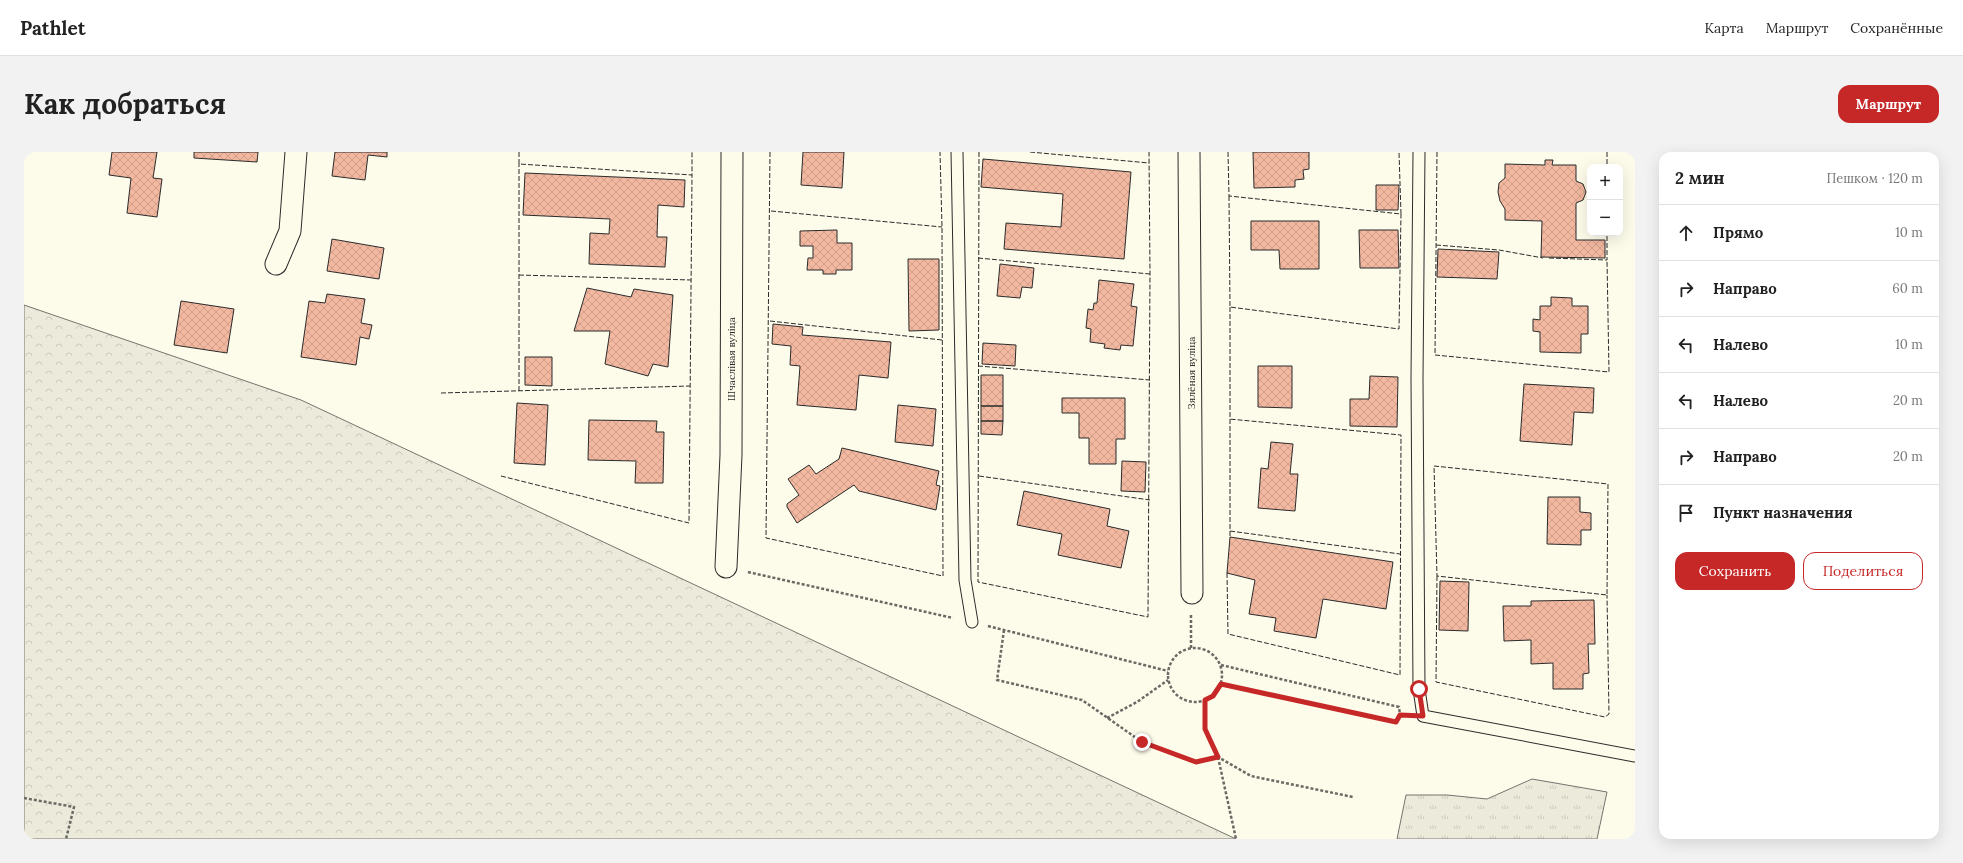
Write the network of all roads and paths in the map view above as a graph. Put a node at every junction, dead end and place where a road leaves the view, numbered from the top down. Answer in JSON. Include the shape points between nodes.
{"nodes":[{"id":1,"x":296,"y":152,"type":"edge"},
{"id":2,"x":732,"y":152,"type":"edge"},
{"id":3,"x":957,"y":152,"type":"edge"},
{"id":4,"x":1189,"y":152,"type":"edge"},
{"id":5,"x":1419,"y":152,"type":"edge"},
{"id":6,"x":276,"y":264,"type":"dead end"},
{"id":7,"x":726,"y":567,"type":"joint"},
{"id":8,"x":1192,"y":593,"type":"joint"},
{"id":9,"x":972,"y":622,"type":"junction"},
{"id":10,"x":1004,"y":630,"type":"junction"},
{"id":11,"x":1191,"y":648,"type":"junction"},
{"id":12,"x":1221,"y":665,"type":"junction"},
{"id":13,"x":1168,"y":671,"type":"junction"},
{"id":14,"x":1168,"y":680,"type":"junction"},
{"id":15,"x":1221,"y":684,"type":"junction"},
{"id":16,"x":1205,"y":700,"type":"junction"},
{"id":17,"x":1400,"y":715,"type":"junction"},
{"id":18,"x":1423,"y":716,"type":"junction"},
{"id":19,"x":1107,"y":718,"type":"junction"},
{"id":20,"x":1635,"y":756,"type":"edge"},
{"id":21,"x":1218,"y":757,"type":"junction"},
{"id":22,"x":1353,"y":797,"type":"dead end"},
{"id":23,"x":24,"y":798,"type":"edge"},
{"id":24,"x":66,"y":839,"type":"edge"},
{"id":25,"x":1236,"y":839,"type":"edge"}],
"edges":[{"from":1,"to":6,"type":"street","via":[[290,230]]},
{"from":2,"to":7,"type":"street","name":"Шчаслівая вуліца","via":[[731,455]]},
{"from":3,"to":9,"type":"lane","via":[[965,580]]},
{"from":4,"to":8,"type":"street","name":"Зялёная вуліца"},
{"from":5,"to":18,"type":"lane","via":[[1417,427],[1419,689]]},
{"from":7,"to":9,"type":"path"},
{"from":8,"to":11,"type":"path"},
{"from":9,"to":10,"type":"path"},
{"from":10,"to":13,"type":"path"},
{"from":10,"to":19,"type":"path","via":[[997,680],[1082,700]]},
{"from":11,"to":12,"type":"path","via":[[1209,651]]},
{"from":11,"to":13,"type":"path","via":[[1176,655],[1170,662]]},
{"from":12,"to":15,"type":"path"},
{"from":12,"to":17,"type":"path","via":[[1399,706]]},
{"from":13,"to":14,"type":"path"},
{"from":14,"to":16,"type":"path","via":[[1172,689],[1186,701]]},
{"from":14,"to":19,"type":"path","via":[[1137,702]]},
{"from":15,"to":16,"type":"path","via":[[1213,696]]},
{"from":15,"to":17,"type":"path","via":[[1396,722]]},
{"from":16,"to":21,"type":"path","via":[[1205,729]]},
{"from":17,"to":18,"type":"path"},
{"from":18,"to":20,"type":"lane"},
{"from":19,"to":21,"type":"path","via":[[1142,742],[1196,762]]},
{"from":21,"to":22,"type":"path","via":[[1250,776]]},
{"from":21,"to":25,"type":"path"},
{"from":23,"to":24,"type":"path","via":[[74,807]]}]}
